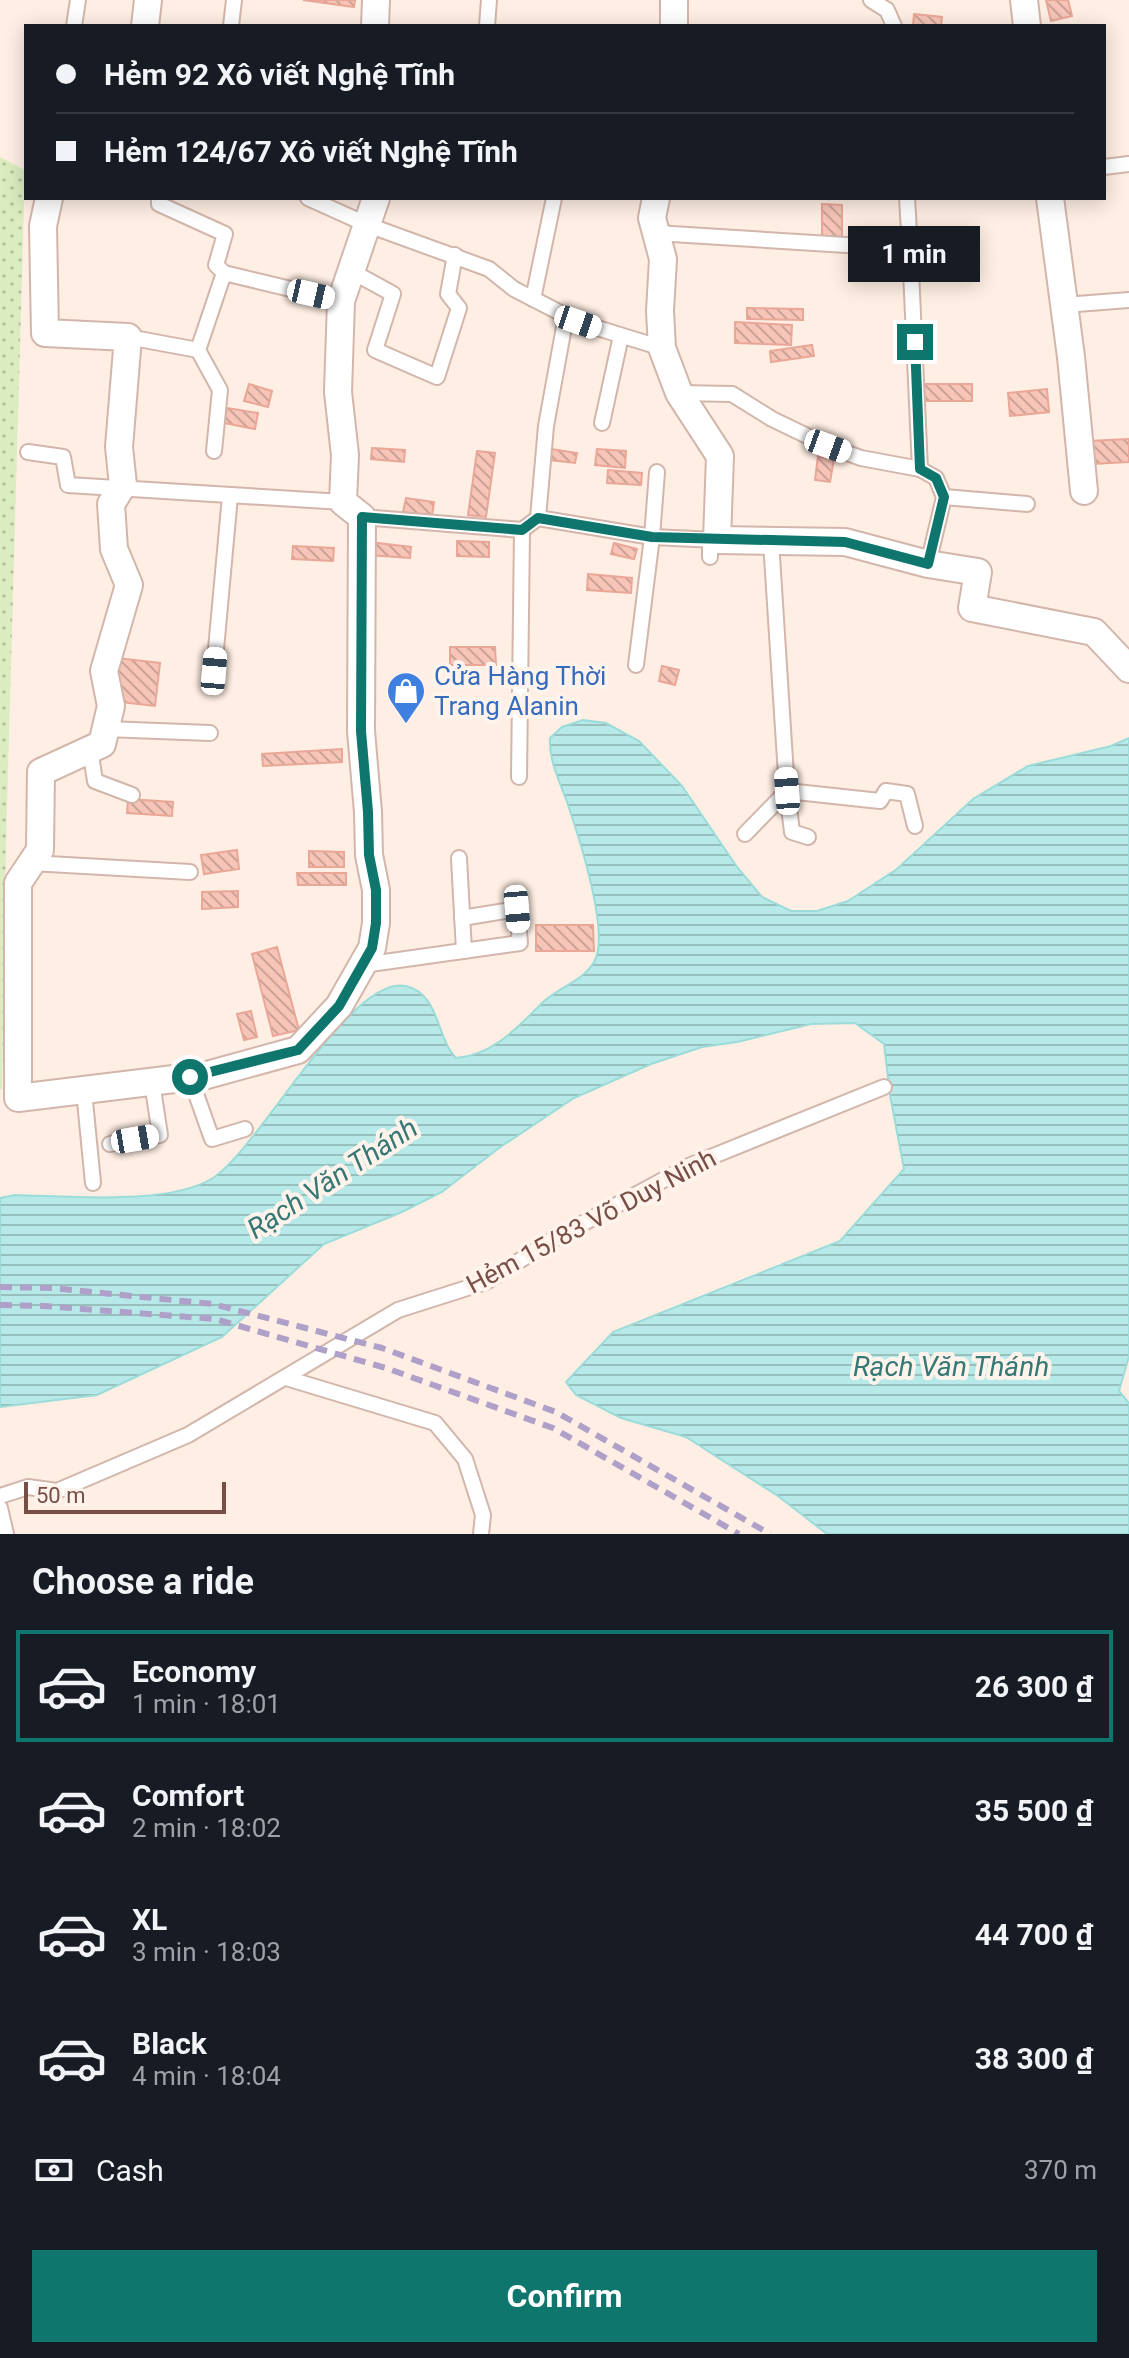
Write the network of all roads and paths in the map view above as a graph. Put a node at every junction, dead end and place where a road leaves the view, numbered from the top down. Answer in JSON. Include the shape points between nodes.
{"nodes":[{"id":1,"x":78,"y":0,"type":"edge"},
{"id":2,"x":148,"y":0,"type":"edge"},
{"id":3,"x":234,"y":0,"type":"edge"},
{"id":4,"x":376,"y":0,"type":"edge"},
{"id":5,"x":489,"y":0,"type":"edge"},
{"id":6,"x":674,"y":0,"type":"edge"},
{"id":7,"x":871,"y":0,"type":"edge"},
{"id":8,"x":1024,"y":0,"type":"edge"},
{"id":9,"x":74,"y":24,"type":"edge"},
{"id":10,"x":145,"y":24,"type":"edge"},
{"id":11,"x":231,"y":24,"type":"edge"},
{"id":12,"x":375,"y":24,"type":"edge"},
{"id":13,"x":487,"y":24,"type":"edge"},
{"id":14,"x":674,"y":24,"type":"edge"},
{"id":15,"x":893,"y":24,"type":"edge"},
{"id":16,"x":1027,"y":24,"type":"edge"},
{"id":17,"x":1129,"y":164,"type":"edge"},
{"id":18,"x":1106,"y":167,"type":"edge"},
{"id":19,"x":49,"y":200,"type":"edge"},
{"id":20,"x":159,"y":200,"type":"edge"},
{"id":21,"x":312,"y":200,"type":"edge"},
{"id":22,"x":375,"y":200,"type":"edge"},
{"id":23,"x":554,"y":200,"type":"edge"},
{"id":24,"x":656,"y":200,"type":"edge"},
{"id":25,"x":907,"y":200,"type":"edge"},
{"id":26,"x":1050,"y":200,"type":"edge"},
{"id":27,"x":368,"y":225,"type":"junction"},
{"id":28,"x":656,"y":233,"type":"junction"},
{"id":29,"x":910,"y":249,"type":"junction"},
{"id":30,"x":455,"y":255,"type":"junction"},
{"id":31,"x":351,"y":271,"type":"junction"},
{"id":32,"x":224,"y":273,"type":"junction"},
{"id":33,"x":533,"y":299,"type":"junction"},
{"id":34,"x":1129,"y":300,"type":"edge"},
{"id":35,"x":341,"y":301,"type":"junction"},
{"id":36,"x":1064,"y":305,"type":"junction"},
{"id":37,"x":566,"y":316,"type":"junction"},
{"id":38,"x":621,"y":336,"type":"junction"},
{"id":39,"x":128,"y":337,"type":"junction"},
{"id":40,"x":662,"y":348,"type":"junction"},
{"id":41,"x":198,"y":350,"type":"junction"},
{"id":42,"x":679,"y":393,"type":"junction"},
{"id":43,"x":602,"y":423,"type":"dead end"},
{"id":44,"x":214,"y":451,"type":"dead end"},
{"id":45,"x":28,"y":452,"type":"dead end"},
{"id":46,"x":920,"y":469,"type":"junction"},
{"id":47,"x":657,"y":472,"type":"dead end"},
{"id":48,"x":120,"y":490,"type":"junction"},
{"id":49,"x":1084,"y":491,"type":"dead end"},
{"id":50,"x":230,"y":496,"type":"junction"},
{"id":51,"x":944,"y":497,"type":"junction"},
{"id":52,"x":1027,"y":504,"type":"dead end"},
{"id":53,"x":352,"y":510,"type":"junction"},
{"id":54,"x":538,"y":518,"type":"junction"},
{"id":55,"x":522,"y":530,"type":"junction"},
{"id":56,"x":652,"y":537,"type":"junction"},
{"id":57,"x":771,"y":541,"type":"junction"},
{"id":58,"x":712,"y":545,"type":"junction"},
{"id":59,"x":928,"y":564,"type":"junction"},
{"id":60,"x":636,"y":665,"type":"dead end"},
{"id":61,"x":1129,"y":669,"type":"edge"},
{"id":62,"x":214,"y":671,"type":"dead end"},
{"id":63,"x":210,"y":733,"type":"dead end"},
{"id":64,"x":98,"y":739,"type":"junction"},
{"id":65,"x":519,"y":777,"type":"dead end"},
{"id":66,"x":787,"y":791,"type":"junction"},
{"id":67,"x":132,"y":795,"type":"dead end"},
{"id":68,"x":915,"y":826,"type":"dead end"},
{"id":69,"x":745,"y":834,"type":"dead end"},
{"id":70,"x":808,"y":837,"type":"dead end"},
{"id":71,"x":459,"y":858,"type":"dead end"},
{"id":72,"x":31,"y":863,"type":"junction"},
{"id":73,"x":190,"y":872,"type":"dead end"},
{"id":74,"x":462,"y":918,"type":"junction"},
{"id":75,"x":464,"y":951,"type":"junction"},
{"id":76,"x":362,"y":965,"type":"junction"},
{"id":77,"x":190,"y":1077,"type":"junction"},
{"id":78,"x":152,"y":1082,"type":"junction"},
{"id":79,"x":884,"y":1087,"type":"dead end"},
{"id":80,"x":84,"y":1091,"type":"junction"},
{"id":81,"x":245,"y":1129,"type":"dead end"},
{"id":82,"x":110,"y":1144,"type":"dead end"},
{"id":83,"x":93,"y":1183,"type":"dead end"},
{"id":84,"x":286,"y":1378,"type":"junction"},
{"id":85,"x":0,"y":1496,"type":"edge"},
{"id":86,"x":0,"y":1508,"type":"edge"},
{"id":87,"x":6,"y":1534,"type":"edge"},
{"id":88,"x":481,"y":1534,"type":"edge"}],
"edges":[{"from":1,"to":9,"type":"lane"},
{"from":2,"to":10,"type":"street"},
{"from":3,"to":11,"type":"lane"},
{"from":4,"to":12,"type":"street"},
{"from":5,"to":13,"type":"lane"},
{"from":6,"to":14,"type":"street"},
{"from":7,"to":15,"type":"lane","via":[[887,10]]},
{"from":8,"to":16,"type":"street"},
{"from":17,"to":18,"type":"lane"},
{"from":19,"to":39,"type":"street","via":[[43,226],[45,333]]},
{"from":20,"to":32,"type":"lane","via":[[225,234],[216,265]]},
{"from":21,"to":27,"type":"lane"},
{"from":22,"to":27,"type":"street"},
{"from":23,"to":33,"type":"lane"},
{"from":24,"to":28,"type":"street"},
{"from":25,"to":29,"type":"lane"},
{"from":26,"to":36,"type":"street"},
{"from":27,"to":30,"type":"lane"},
{"from":27,"to":31,"type":"street"},
{"from":28,"to":29,"type":"lane"},
{"from":28,"to":40,"type":"street","via":[[663,259]]},
{"from":29,"to":46,"type":"lane"},
{"from":30,"to":31,"type":"lane","via":[[448,294],[459,308],[437,377],[375,350],[393,294]]},
{"from":30,"to":33,"type":"lane","via":[[489,269]]},
{"from":31,"to":35,"type":"street"},
{"from":32,"to":35,"type":"lane"},
{"from":32,"to":41,"type":"lane"},
{"from":33,"to":37,"type":"lane"},
{"from":34,"to":36,"type":"lane"},
{"from":35,"to":53,"type":"street","via":[[338,392]]},
{"from":36,"to":49,"type":"street"},
{"from":37,"to":38,"type":"lane"},
{"from":37,"to":54,"type":"lane","via":[[546,426]]},
{"from":38,"to":40,"type":"lane"},
{"from":38,"to":43,"type":"lane"},
{"from":39,"to":41,"type":"lane"},
{"from":39,"to":48,"type":"street"},
{"from":40,"to":42,"type":"street"},
{"from":41,"to":44,"type":"lane","via":[[220,390]]},
{"from":42,"to":46,"type":"lane","via":[[732,394],[828,446]]},
{"from":42,"to":58,"type":"street","via":[[720,456]]},
{"from":45,"to":48,"type":"lane","via":[[63,457],[68,485]]},
{"from":46,"to":51,"type":"lane","via":[[936,478]]},
{"from":47,"to":56,"type":"lane"},
{"from":48,"to":50,"type":"lane"},
{"from":48,"to":64,"type":"street","via":[[111,504],[114,549],[129,585],[104,671],[111,706]]},
{"from":50,"to":53,"type":"lane"},
{"from":50,"to":62,"type":"lane"},
{"from":51,"to":52,"type":"lane"},
{"from":51,"to":59,"type":"lane"},
{"from":53,"to":55,"type":"lane"},
{"from":53,"to":76,"type":"street","via":[[361,731],[376,890],[372,948]]},
{"from":54,"to":55,"type":"lane"},
{"from":54,"to":56,"type":"lane"},
{"from":55,"to":65,"type":"lane"},
{"from":56,"to":58,"type":"lane"},
{"from":56,"to":60,"type":"lane"},
{"from":57,"to":58,"type":"street"},
{"from":57,"to":59,"type":"street","via":[[845,542]]},
{"from":57,"to":66,"type":"lane"},
{"from":59,"to":61,"type":"street","via":[[978,572],[972,608],[1094,632]]},
{"from":63,"to":64,"type":"lane"},
{"from":64,"to":67,"type":"lane","via":[[95,781]]},
{"from":64,"to":72,"type":"street","via":[[41,772],[40,850]]},
{"from":66,"to":68,"type":"lane","via":[[880,801],[886,791],[907,794]]},
{"from":66,"to":69,"type":"lane"},
{"from":66,"to":70,"type":"lane","via":[[792,832]]},
{"from":71,"to":74,"type":"lane"},
{"from":72,"to":73,"type":"lane"},
{"from":72,"to":80,"type":"street","via":[[18,883],[18,1098]]},
{"from":74,"to":75,"type":"lane"},
{"from":74,"to":75,"type":"lane","via":[[517,909],[520,943]]},
{"from":75,"to":76,"type":"lane"},
{"from":76,"to":77,"type":"street","via":[[339,1006],[298,1050]]},
{"from":77,"to":78,"type":"street"},
{"from":77,"to":81,"type":"lane","via":[[212,1139]]},
{"from":78,"to":80,"type":"street"},
{"from":78,"to":82,"type":"lane","via":[[160,1135]]},
{"from":79,"to":84,"type":"lane","name":"Hẻm 15/83 Võ Duy Ninh","via":[[691,1165],[486,1282],[398,1310]]},
{"from":80,"to":83,"type":"lane"},
{"from":84,"to":85,"type":"lane","name":"Hẻm 15/83 Võ Duy Ninh","via":[[188,1435],[57,1491],[28,1487]]},
{"from":84,"to":88,"type":"lane","via":[[435,1423],[465,1459],[483,1515]]},
{"from":86,"to":87,"type":"lane"}]}
